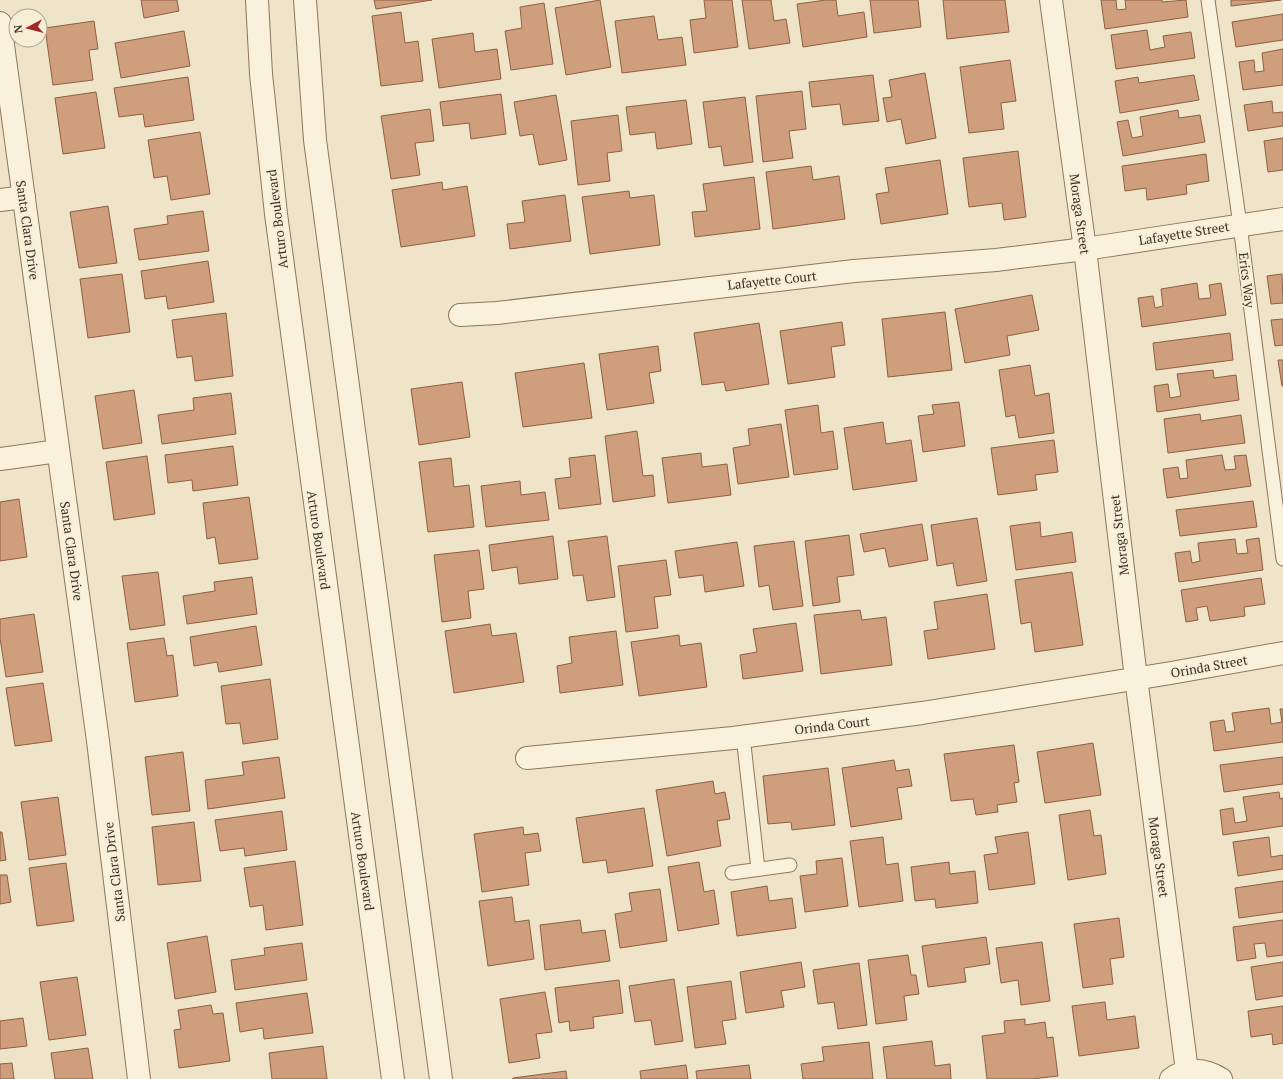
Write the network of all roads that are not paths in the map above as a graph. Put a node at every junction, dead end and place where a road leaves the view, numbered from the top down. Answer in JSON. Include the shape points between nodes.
{"nodes":[{"id":1,"x":257,"y":0,"type":"edge"},
{"id":2,"x":305,"y":0,"type":"edge"},
{"id":3,"x":1051,"y":0,"type":"edge"},
{"id":4,"x":1208,"y":0,"type":"edge"},
{"id":5,"x":0,"y":23,"type":"edge"},
{"id":6,"x":24,"y":197,"type":"junction"},
{"id":7,"x":0,"y":200,"type":"edge"},
{"id":8,"x":1283,"y":219,"type":"edge"},
{"id":9,"x":1240,"y":224,"type":"junction"},
{"id":10,"x":1085,"y":249,"type":"junction"},
{"id":11,"x":460,"y":315,"type":"dead end"},
{"id":12,"x":58,"y":451,"type":"junction"},
{"id":13,"x":0,"y":459,"type":"edge"},
{"id":14,"x":1283,"y":559,"type":"edge"},
{"id":15,"x":1283,"y":653,"type":"edge"},
{"id":16,"x":1136,"y":678,"type":"junction"},
{"id":17,"x":743,"y":736,"type":"junction"},
{"id":18,"x":527,"y":758,"type":"dead end"},
{"id":19,"x":790,"y":865,"type":"dead end"},
{"id":20,"x":758,"y":869,"type":"junction"},
{"id":21,"x":732,"y":873,"type":"dead end"},
{"id":22,"x":1179,"y":1075,"type":"edge"},
{"id":23,"x":139,"y":1079,"type":"edge"},
{"id":24,"x":393,"y":1079,"type":"edge"},
{"id":25,"x":441,"y":1079,"type":"edge"},
{"id":26,"x":1221,"y":1079,"type":"edge"}],
"edges":[{"from":1,"to":24,"type":"street","name":"Arturo Boulevard","via":[[261,74],[276,214]]},
{"from":2,"to":25,"type":"street","via":[[315,140]]},
{"from":3,"to":10,"type":"street","name":"Moraga Street"},
{"from":4,"to":9,"type":"lane","name":"Erics Way"},
{"from":5,"to":6,"type":"street","name":"Santa Clara Drive"},
{"from":6,"to":7,"type":"street"},
{"from":6,"to":12,"type":"street","name":"Santa Clara Drive"},
{"from":8,"to":9,"type":"street","name":"Lafayette Street"},
{"from":9,"to":10,"type":"street","name":"Lafayette Street"},
{"from":9,"to":14,"type":"lane","name":"Erics Way"},
{"from":10,"to":11,"type":"street","name":"Lafayette Court","via":[[996,260],[886,268],[497,313]]},
{"from":10,"to":16,"type":"street","name":"Moraga Street"},
{"from":12,"to":13,"type":"street"},
{"from":12,"to":23,"type":"street","name":"Santa Clara Drive","via":[[98,741]]},
{"from":15,"to":16,"type":"street","name":"Orinda Street"},
{"from":16,"to":17,"type":"street","name":"Orinda Court","via":[[922,713]]},
{"from":16,"to":22,"type":"street","name":"Moraga Street"},
{"from":17,"to":18,"type":"street","name":"Orinda Court"},
{"from":17,"to":20,"type":"lane"},
{"from":19,"to":20,"type":"lane"},
{"from":20,"to":21,"type":"lane"},
{"from":22,"to":26,"type":"street","via":[[1202,1071]]}]}
